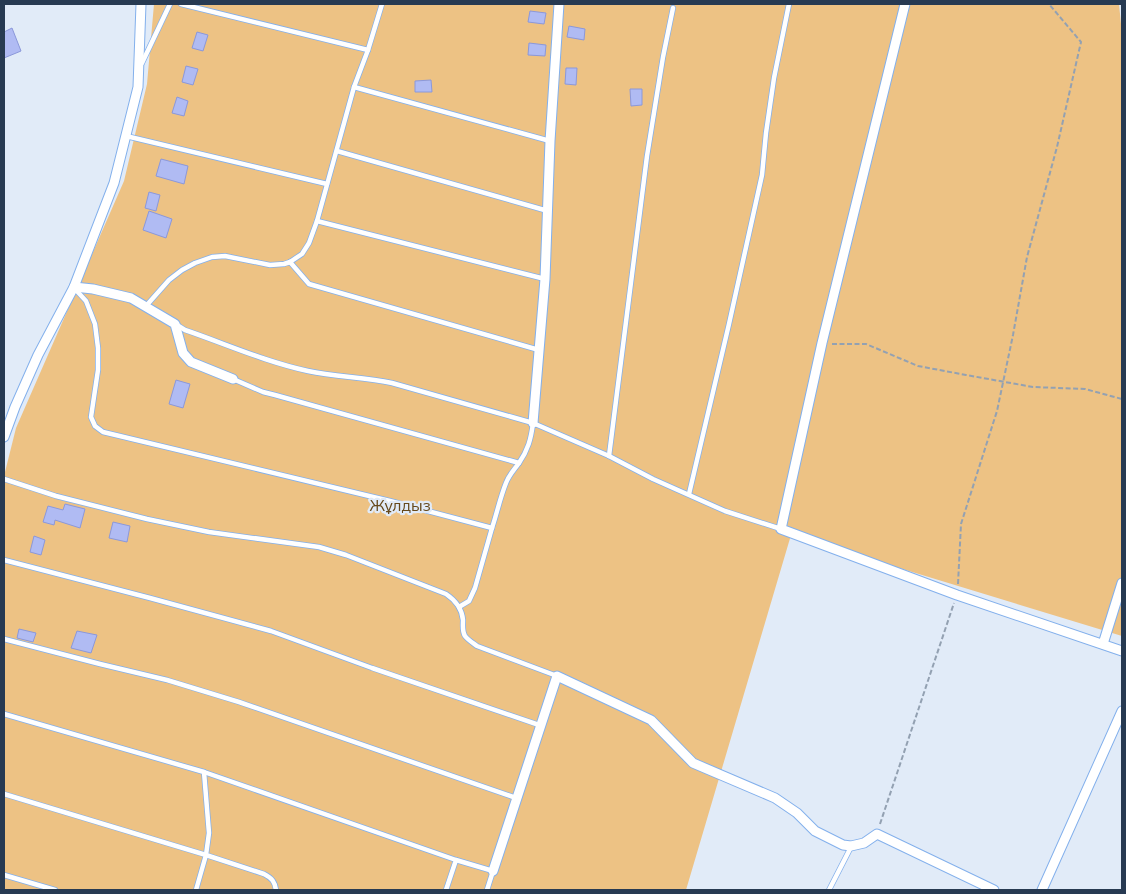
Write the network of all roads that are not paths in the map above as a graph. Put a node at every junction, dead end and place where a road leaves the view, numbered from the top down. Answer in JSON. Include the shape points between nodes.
{"nodes":[{"id":1,"x":140,"y":4,"type":"edge"},
{"id":2,"x":170,"y":4,"type":"edge"},
{"id":3,"x":181,"y":4,"type":"edge"},
{"id":4,"x":382,"y":4,"type":"edge"},
{"id":5,"x":559,"y":4,"type":"edge"},
{"id":6,"x":789,"y":4,"type":"edge"},
{"id":7,"x":905,"y":4,"type":"edge"},
{"id":8,"x":674,"y":8,"type":"dead end"},
{"id":9,"x":368,"y":50,"type":"junction"},
{"id":10,"x":140,"y":68,"type":"junction"},
{"id":11,"x":354,"y":87,"type":"junction"},
{"id":12,"x":126,"y":136,"type":"junction"},
{"id":13,"x":550,"y":140,"type":"junction"},
{"id":14,"x":337,"y":151,"type":"junction"},
{"id":15,"x":327,"y":184,"type":"junction"},
{"id":16,"x":548,"y":210,"type":"junction"},
{"id":17,"x":317,"y":221,"type":"junction"},
{"id":18,"x":290,"y":262,"type":"junction"},
{"id":19,"x":544,"y":279,"type":"junction"},
{"id":20,"x":74,"y":287,"type":"junction"},
{"id":21,"x":146,"y":306,"type":"junction"},
{"id":22,"x":175,"y":324,"type":"junction"},
{"id":23,"x":540,"y":351,"type":"junction"},
{"id":24,"x":233,"y":379,"type":"joint"},
{"id":25,"x":533,"y":424,"type":"junction"},
{"id":26,"x":4,"y":437,"type":"edge"},
{"id":27,"x":609,"y":456,"type":"junction"},
{"id":28,"x":519,"y":463,"type":"junction"},
{"id":29,"x":4,"y":479,"type":"edge"},
{"id":30,"x":689,"y":494,"type":"junction"},
{"id":31,"x":492,"y":528,"type":"junction"},
{"id":32,"x":781,"y":529,"type":"junction"},
{"id":33,"x":4,"y":560,"type":"edge"},
{"id":34,"x":1122,"y":583,"type":"edge"},
{"id":35,"x":459,"y":607,"type":"junction"},
{"id":36,"x":4,"y":638,"type":"edge"},
{"id":37,"x":1103,"y":644,"type":"junction"},
{"id":38,"x":1122,"y":651,"type":"edge"},
{"id":39,"x":557,"y":676,"type":"junction"},
{"id":40,"x":1122,"y":711,"type":"edge"},
{"id":41,"x":4,"y":714,"type":"edge"},
{"id":42,"x":542,"y":726,"type":"junction"},
{"id":43,"x":204,"y":772,"type":"junction"},
{"id":44,"x":4,"y":794,"type":"edge"},
{"id":45,"x":518,"y":798,"type":"junction"},
{"id":46,"x":851,"y":846,"type":"junction"},
{"id":47,"x":206,"y":855,"type":"junction"},
{"id":48,"x":456,"y":860,"type":"junction"},
{"id":49,"x":493,"y":872,"type":"junction"},
{"id":50,"x":4,"y":875,"type":"edge"},
{"id":51,"x":55,"y":890,"type":"edge"},
{"id":52,"x":196,"y":890,"type":"edge"},
{"id":53,"x":276,"y":890,"type":"edge"},
{"id":54,"x":446,"y":890,"type":"edge"},
{"id":55,"x":487,"y":890,"type":"edge"},
{"id":56,"x":829,"y":890,"type":"edge"},
{"id":57,"x":994,"y":890,"type":"edge"},
{"id":58,"x":1042,"y":890,"type":"edge"}],
"edges":[{"from":1,"to":10,"type":"street"},
{"from":2,"to":10,"type":"lane"},
{"from":3,"to":9,"type":"lane"},
{"from":4,"to":9,"type":"lane"},
{"from":5,"to":13,"type":"street"},
{"from":6,"to":30,"type":"lane","via":[[774,78],[762,175]]},
{"from":7,"to":32,"type":"street","via":[[822,344]]},
{"from":8,"to":27,"type":"lane","via":[[647,156]]},
{"from":9,"to":11,"type":"lane"},
{"from":10,"to":12,"type":"street"},
{"from":11,"to":13,"type":"lane"},
{"from":11,"to":14,"type":"lane"},
{"from":12,"to":15,"type":"lane"},
{"from":12,"to":20,"type":"street","via":[[114,183]]},
{"from":13,"to":16,"type":"street"},
{"from":14,"to":15,"type":"lane"},
{"from":14,"to":16,"type":"lane"},
{"from":15,"to":17,"type":"lane"},
{"from":16,"to":19,"type":"street"},
{"from":17,"to":18,"type":"lane","via":[[302,254]]},
{"from":17,"to":19,"type":"lane"},
{"from":18,"to":21,"type":"lane","via":[[270,265],[226,256],[194,262],[169,280]]},
{"from":18,"to":23,"type":"lane","via":[[309,284]]},
{"from":19,"to":23,"type":"street"},
{"from":20,"to":21,"type":"street","via":[[131,298]]},
{"from":20,"to":26,"type":"street","via":[[38,354]]},
{"from":20,"to":31,"type":"lane","via":[[86,301],[95,324],[98,370],[91,417],[103,432]]},
{"from":21,"to":22,"type":"street"},
{"from":22,"to":24,"type":"street","via":[[183,353],[191,362]]},
{"from":22,"to":25,"type":"lane","via":[[255,356],[310,372],[392,383]]},
{"from":23,"to":25,"type":"street"},
{"from":24,"to":28,"type":"lane","via":[[275,396]]},
{"from":25,"to":27,"type":"lane"},
{"from":25,"to":28,"type":"lane","via":[[531,440]]},
{"from":27,"to":30,"type":"lane"},
{"from":28,"to":31,"type":"lane","via":[[506,482]]},
{"from":29,"to":35,"type":"lane","via":[[65,498],[209,532],[319,547],[446,594]]},
{"from":30,"to":32,"type":"lane","via":[[725,511]]},
{"from":31,"to":35,"type":"lane","via":[[475,588],[469,601]]},
{"from":32,"to":37,"type":"street","via":[[957,595]]},
{"from":33,"to":42,"type":"lane","via":[[271,631]]},
{"from":34,"to":37,"type":"street"},
{"from":35,"to":39,"type":"lane","via":[[462,628],[471,642]]},
{"from":36,"to":45,"type":"lane","via":[[239,702]]},
{"from":37,"to":38,"type":"street"},
{"from":39,"to":42,"type":"street"},
{"from":39,"to":46,"type":"street","via":[[651,720],[693,763],[775,798],[815,831]]},
{"from":40,"to":58,"type":"street"},
{"from":41,"to":43,"type":"lane"},
{"from":42,"to":45,"type":"street"},
{"from":43,"to":47,"type":"lane","via":[[209,833]]},
{"from":43,"to":48,"type":"lane"},
{"from":44,"to":47,"type":"lane"},
{"from":45,"to":49,"type":"street"},
{"from":46,"to":56,"type":"lane"},
{"from":46,"to":57,"type":"street","via":[[864,843],[877,834]]},
{"from":47,"to":52,"type":"lane"},
{"from":47,"to":53,"type":"lane","via":[[269,876],[275,882]]},
{"from":48,"to":49,"type":"lane"},
{"from":48,"to":54,"type":"lane"},
{"from":49,"to":55,"type":"lane"},
{"from":50,"to":51,"type":"lane"}]}
